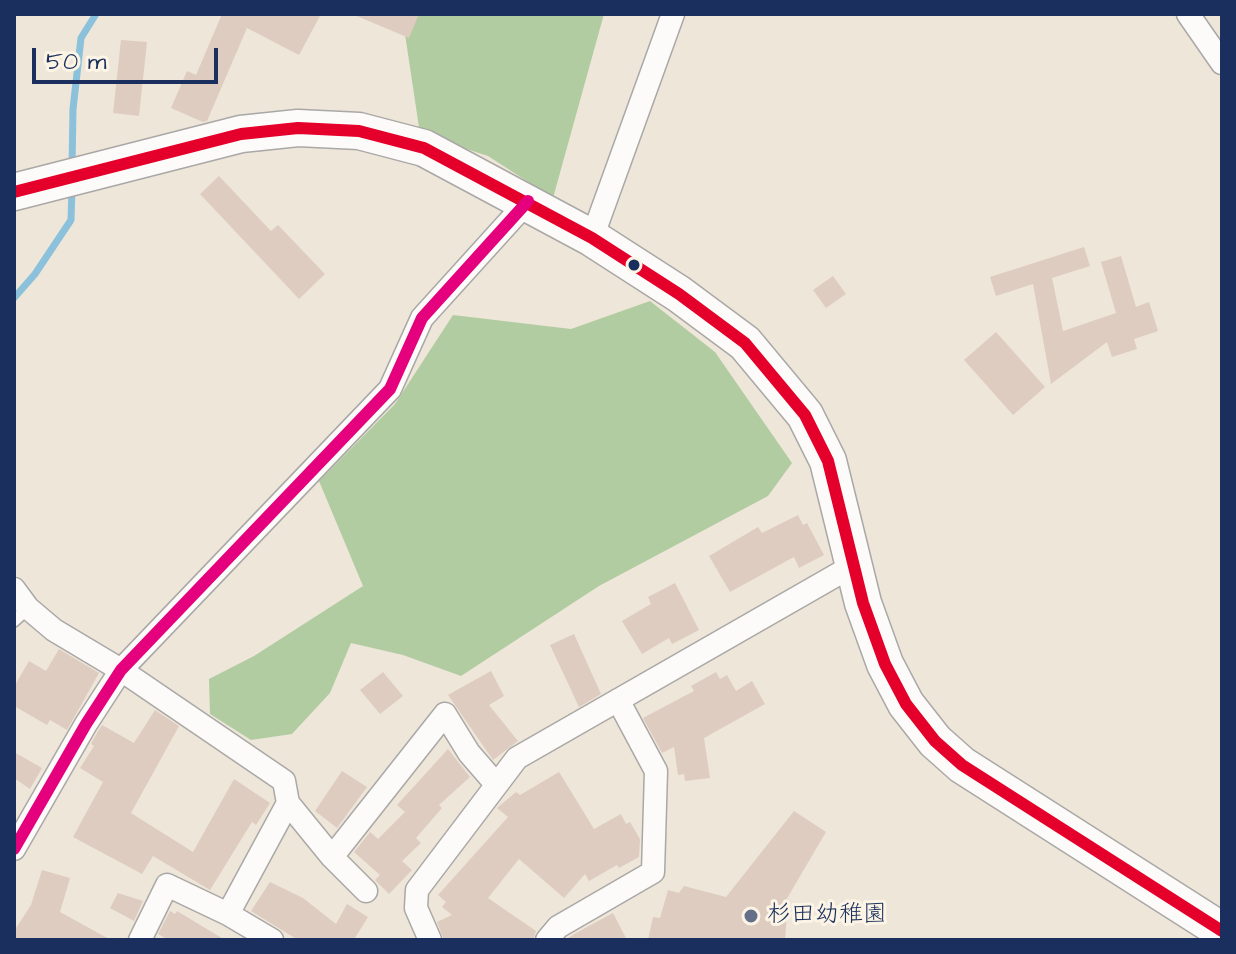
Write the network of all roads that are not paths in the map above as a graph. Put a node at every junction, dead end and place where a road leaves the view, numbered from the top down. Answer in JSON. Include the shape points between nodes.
{"nodes":[{"id":1,"x":673,"y":14,"type":"edge"},
{"id":2,"x":1188,"y":14,"type":"edge"},
{"id":3,"x":1222,"y":63,"type":"edge"},
{"id":4,"x":14,"y":192,"type":"edge"},
{"id":5,"x":528,"y":201,"type":"junction"},
{"id":6,"x":592,"y":238,"type":"junction"},
{"id":7,"x":854,"y":565,"type":"junction"},
{"id":8,"x":14,"y":589,"type":"edge"},
{"id":9,"x":21,"y":614,"type":"edge"},
{"id":10,"x":121,"y":670,"type":"junction"},
{"id":11,"x":618,"y":700,"type":"junction"},
{"id":12,"x":495,"y":783,"type":"junction"},
{"id":13,"x":288,"y":803,"type":"junction"},
{"id":14,"x":14,"y":849,"type":"edge"},
{"id":15,"x":332,"y":857,"type":"junction"},
{"id":16,"x":366,"y":891,"type":"dead end"},
{"id":17,"x":228,"y":914,"type":"junction"},
{"id":18,"x":1222,"y":931,"type":"edge"},
{"id":19,"x":140,"y":940,"type":"edge"},
{"id":20,"x":272,"y":940,"type":"edge"},
{"id":21,"x":430,"y":940,"type":"edge"},
{"id":22,"x":547,"y":940,"type":"edge"}],
"edges":[{"from":1,"to":6,"type":"street"},
{"from":2,"to":3,"type":"street"},
{"from":4,"to":5,"type":"main road","via":[[241,134],[298,128],[359,131],[424,148]]},
{"from":5,"to":6,"type":"main road"},
{"from":5,"to":10,"type":"street","via":[[422,318],[390,389]]},
{"from":6,"to":7,"type":"main road","via":[[745,343],[805,415],[828,461]]},
{"from":7,"to":11,"type":"street"},
{"from":7,"to":18,"type":"main road","via":[[885,664],[906,704],[935,741],[962,765]]},
{"from":8,"to":9,"type":"street"},
{"from":9,"to":10,"type":"street"},
{"from":10,"to":13,"type":"street","via":[[284,781]]},
{"from":10,"to":14,"type":"street"},
{"from":11,"to":12,"type":"street","via":[[517,758]]},
{"from":11,"to":22,"type":"street","via":[[656,771],[653,872],[558,927]]},
{"from":12,"to":15,"type":"street","via":[[445,714]]},
{"from":12,"to":21,"type":"street","via":[[417,890],[416,908]]},
{"from":13,"to":15,"type":"street"},
{"from":13,"to":17,"type":"street"},
{"from":15,"to":16,"type":"street"},
{"from":17,"to":19,"type":"street","via":[[167,885]]},
{"from":17,"to":20,"type":"street"}]}
